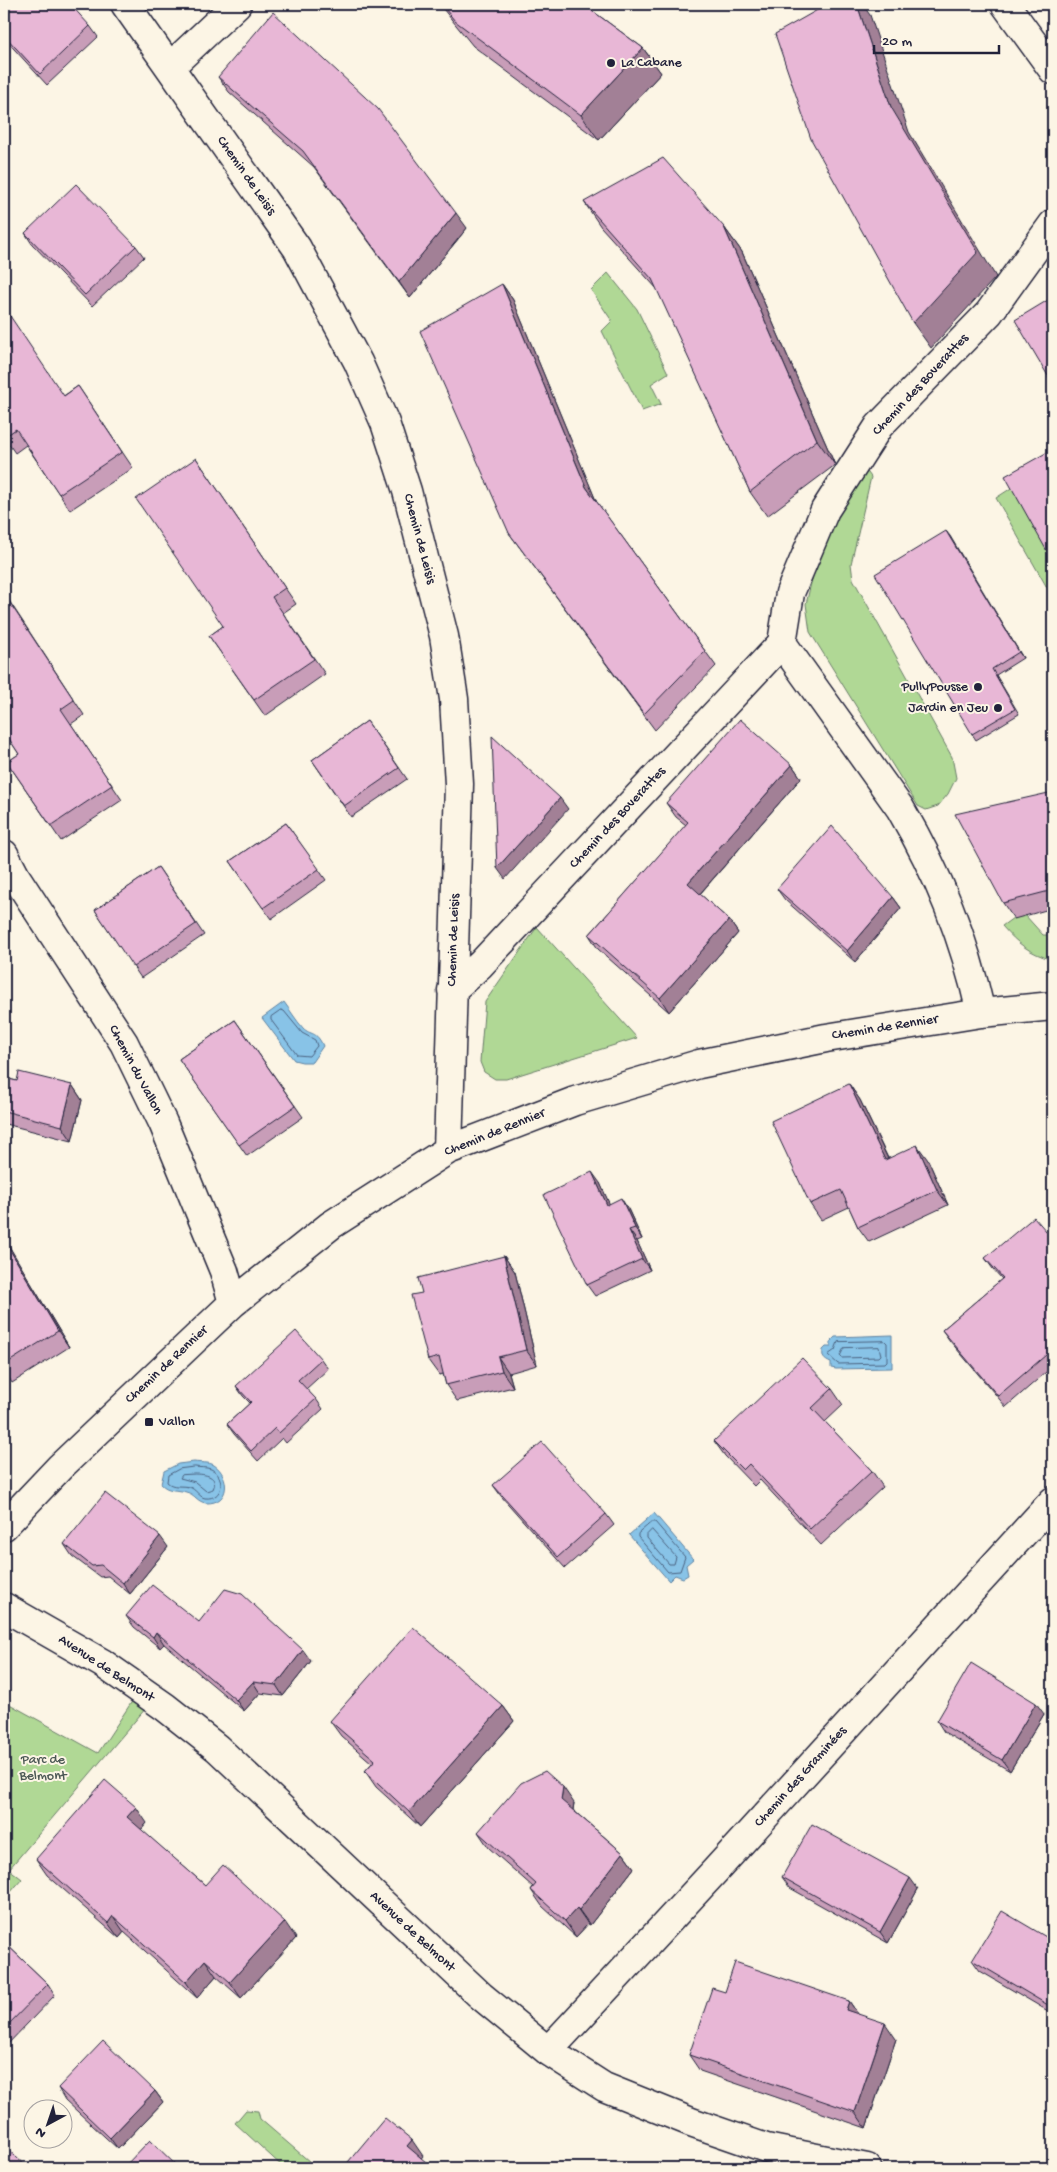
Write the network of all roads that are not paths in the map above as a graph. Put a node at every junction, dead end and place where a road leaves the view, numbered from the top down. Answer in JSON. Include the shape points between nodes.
{"nodes":[{"id":1,"x":125,"y":4,"type":"edge"},
{"id":2,"x":237,"y":4,"type":"edge"},
{"id":3,"x":1005,"y":4,"type":"edge"},
{"id":4,"x":170,"y":67,"type":"junction"},
{"id":5,"x":1053,"y":70,"type":"edge"},
{"id":6,"x":1053,"y":224,"type":"edge"},
{"id":7,"x":782,"y":643,"type":"junction"},
{"id":8,"x":4,"y":854,"type":"edge"},
{"id":9,"x":452,"y":990,"type":"junction"},
{"id":10,"x":1053,"y":1006,"type":"edge"},
{"id":11,"x":981,"y":1013,"type":"junction"},
{"id":12,"x":448,"y":1150,"type":"junction"},
{"id":13,"x":233,"y":1303,"type":"junction"},
{"id":14,"x":1053,"y":1502,"type":"edge"},
{"id":15,"x":4,"y":1526,"type":"edge"},
{"id":16,"x":4,"y":1607,"type":"edge"},
{"id":17,"x":548,"y":2051,"type":"junction"},
{"id":18,"x":868,"y":2168,"type":"edge"}],
"edges":[{"from":1,"to":4,"type":"street","name":"Chemin de Leisis"},
{"from":2,"to":4,"type":"street"},
{"from":3,"to":5,"type":"street"},
{"from":4,"to":9,"type":"street","name":"Chemin de Leisis","via":[[297,248],[358,362],[385,422],[407,491],[444,636],[454,699],[460,784]]},
{"from":6,"to":7,"type":"street","name":"Chemin des Boverattes","via":[[989,313],[885,420],[869,441],[825,510],[790,593]]},
{"from":7,"to":9,"type":"street","name":"Chemin des Boverattes","via":[[480,965]]},
{"from":7,"to":11,"type":"street","via":[[914,832],[948,901],[970,964]]},
{"from":8,"to":13,"type":"street","name":"Chemin du Vallon","via":[[124,1043],[163,1123],[224,1271]]},
{"from":9,"to":12,"type":"street","name":"Chemin de Leisis"},
{"from":10,"to":11,"type":"street","name":"Chemin de Rennier"},
{"from":11,"to":12,"type":"street","name":"Chemin de Rennier","via":[[826,1038],[699,1064],[575,1101]]},
{"from":12,"to":13,"type":"street","name":"Chemin de Rennier","via":[[331,1225]]},
{"from":13,"to":15,"type":"street","name":"Chemin de Rennier","via":[[60,1467]]},
{"from":14,"to":17,"type":"street","name":"Chemin des Graminées"},
{"from":16,"to":17,"type":"street","name":"Avenue de Belmont","via":[[102,1663],[166,1707],[216,1748],[481,1996]]},
{"from":17,"to":18,"type":"street","name":"Avenue de Belmont","via":[[604,2087],[691,2122],[766,2148]]}]}
